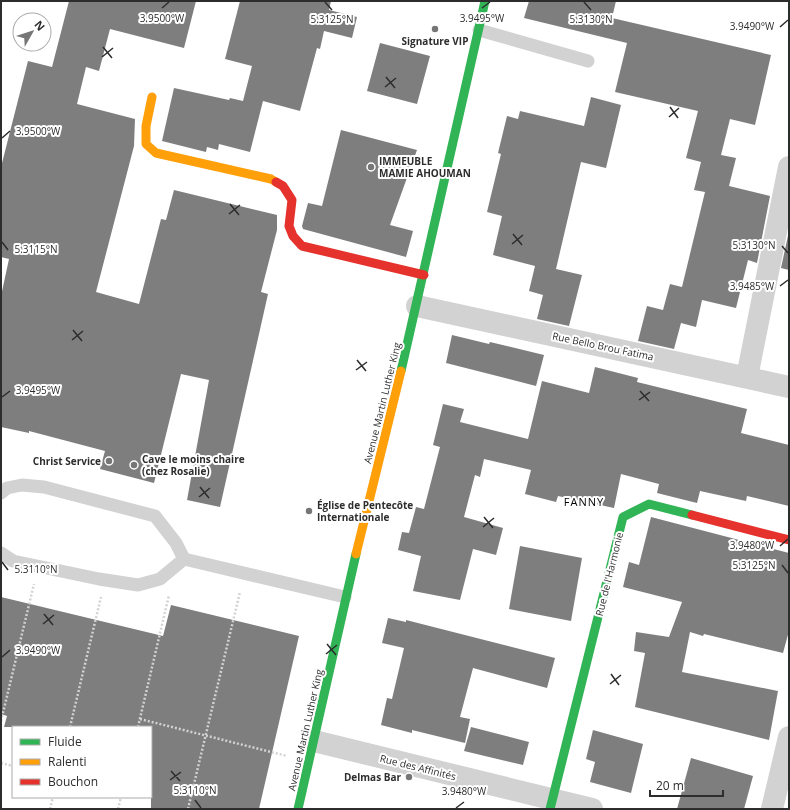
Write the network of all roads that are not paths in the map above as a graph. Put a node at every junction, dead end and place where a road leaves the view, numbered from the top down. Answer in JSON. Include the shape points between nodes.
{"nodes":[{"id":1,"x":485,"y":1,"type":"edge"},
{"id":2,"x":478,"y":30,"type":"junction"},
{"id":3,"x":588,"y":60,"type":"dead end"},
{"id":4,"x":152,"y":97,"type":"dead end"},
{"id":5,"x":789,"y":167,"type":"edge"},
{"id":6,"x":424,"y":275,"type":"junction"},
{"id":7,"x":417,"y":306,"type":"junction"},
{"id":8,"x":747,"y":377,"type":"junction"},
{"id":9,"x":789,"y":387,"type":"edge"},
{"id":10,"x":1,"y":493,"type":"edge"},
{"id":11,"x":789,"y":540,"type":"edge"},
{"id":12,"x":1,"y":553,"type":"edge"},
{"id":13,"x":180,"y":563,"type":"junction"},
{"id":14,"x":346,"y":597,"type":"junction"},
{"id":15,"x":789,"y":737,"type":"edge"},
{"id":16,"x":312,"y":751,"type":"junction"},
{"id":17,"x":551,"y":804,"type":"edge"},
{"id":18,"x":298,"y":809,"type":"edge"},
{"id":19,"x":592,"y":809,"type":"edge"},
{"id":20,"x":772,"y":809,"type":"edge"}],
"edges":[{"from":1,"to":2,"type":"street","name":"Avenue Martin Luther King"},
{"from":2,"to":3,"type":"lane"},
{"from":2,"to":6,"type":"street","name":"Avenue Martin Luther King"},
{"from":4,"to":6,"type":"street","via":[[146,126],[146,144],[156,153],[271,179],[283,186],[292,200],[288,221],[292,237],[302,246]]},
{"from":5,"to":8,"type":"street"},
{"from":6,"to":7,"type":"street","name":"Avenue Martin Luther King"},
{"from":7,"to":8,"type":"street","name":"Rue Bello Brou Fatima"},
{"from":7,"to":14,"type":"street","name":"Avenue Martin Luther King"},
{"from":8,"to":9,"type":"street","name":"Rue Bello Brou Fatima"},
{"from":10,"to":13,"type":"lane","via":[[7,488],[22,485],[44,487],[154,516],[176,543]]},
{"from":11,"to":17,"type":"street","name":"Rue de l'Harmonie","via":[[649,504],[623,517]]},
{"from":12,"to":13,"type":"lane","via":[[13,561],[138,585],[160,580]]},
{"from":13,"to":14,"type":"lane","via":[[244,574]]},
{"from":14,"to":16,"type":"street","name":"Avenue Martin Luther King"},
{"from":15,"to":20,"type":"street"},
{"from":16,"to":17,"type":"street","name":"Rue des Affinités"},
{"from":16,"to":18,"type":"street","name":"Avenue Martin Luther King"},
{"from":17,"to":19,"type":"street","name":"Rue des Affinités"}]}
